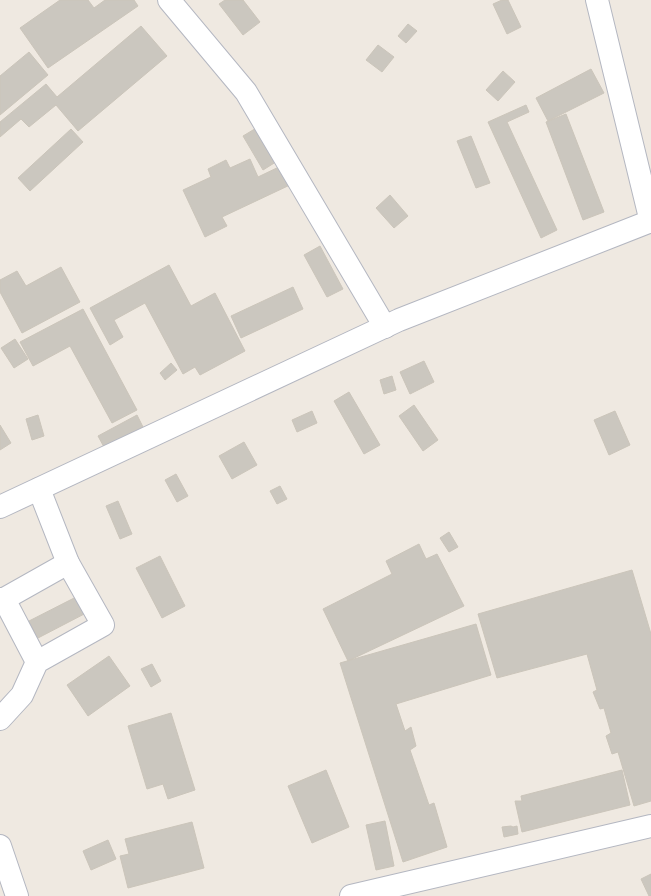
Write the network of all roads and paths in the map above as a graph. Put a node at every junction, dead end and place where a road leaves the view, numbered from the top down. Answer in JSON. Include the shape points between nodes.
{"nodes":[{"id":1,"x":169,"y":0,"type":"edge"},
{"id":2,"x":597,"y":0,"type":"edge"},
{"id":3,"x":651,"y":222,"type":"edge"},
{"id":4,"x":385,"y":327,"type":"junction"},
{"id":5,"x":39,"y":489,"type":"junction"},
{"id":6,"x":0,"y":507,"type":"edge"},
{"id":7,"x":68,"y":563,"type":"junction"},
{"id":8,"x":2,"y":599,"type":"edge"},
{"id":9,"x":37,"y":662,"type":"junction"},
{"id":10,"x":0,"y":718,"type":"edge"},
{"id":11,"x":651,"y":826,"type":"edge"},
{"id":12,"x":0,"y":846,"type":"edge"},
{"id":13,"x":17,"y":896,"type":"edge"},
{"id":14,"x":351,"y":896,"type":"edge"}],
"edges":[{"from":1,"to":4,"type":"street","via":[[246,92]]},
{"from":2,"to":3,"type":"street"},
{"from":3,"to":4,"type":"street"},
{"from":4,"to":5,"type":"street"},
{"from":5,"to":6,"type":"street"},
{"from":5,"to":7,"type":"street"},
{"from":7,"to":8,"type":"street"},
{"from":7,"to":9,"type":"street","via":[[103,625]]},
{"from":8,"to":9,"type":"street"},
{"from":9,"to":10,"type":"street","via":[[22,695]]},
{"from":11,"to":14,"type":"street"},
{"from":12,"to":13,"type":"street"}]}
